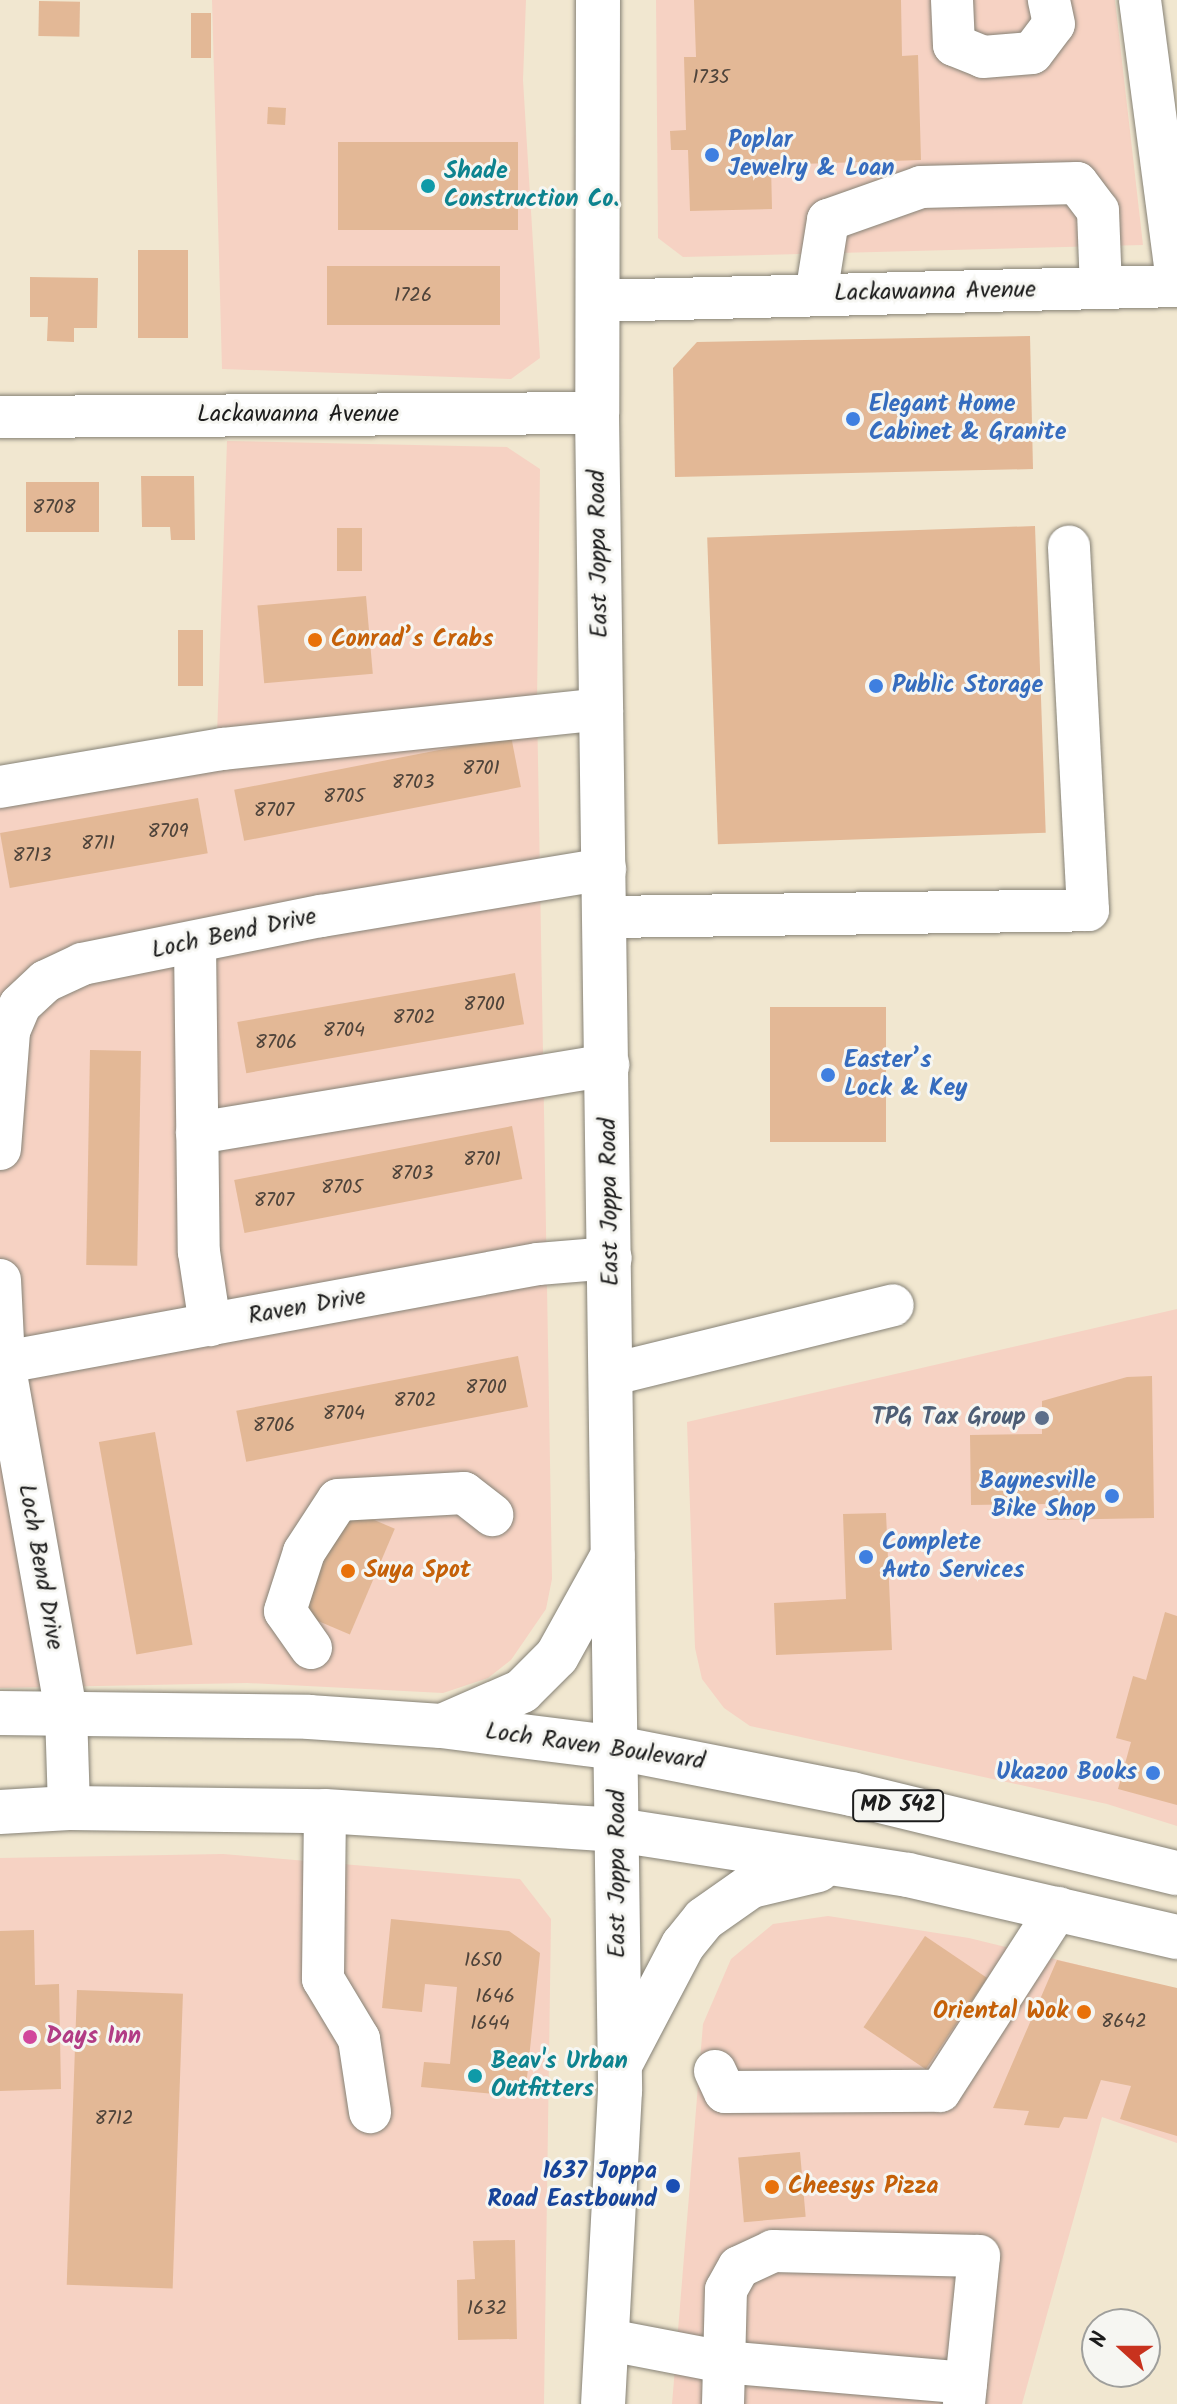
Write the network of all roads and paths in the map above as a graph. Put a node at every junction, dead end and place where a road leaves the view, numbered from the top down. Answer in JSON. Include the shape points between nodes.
{"nodes":[{"id":1,"x":598,"y":0,"type":"edge"},
{"id":2,"x":952,"y":0,"type":"edge"},
{"id":3,"x":1049,"y":0,"type":"edge"},
{"id":4,"x":1140,"y":0,"type":"edge"},
{"id":5,"x":1177,"y":284,"type":"edge"},
{"id":6,"x":1101,"y":288,"type":"junction"},
{"id":7,"x":816,"y":295,"type":"junction"},
{"id":8,"x":597,"y":301,"type":"junction"},
{"id":9,"x":597,"y":413,"type":"junction"},
{"id":10,"x":0,"y":417,"type":"edge"},
{"id":11,"x":1069,"y":546,"type":"dead end"},
{"id":12,"x":602,"y":709,"type":"junction"},
{"id":13,"x":0,"y":787,"type":"edge"},
{"id":14,"x":605,"y":869,"type":"junction"},
{"id":15,"x":606,"y":917,"type":"junction"},
{"id":16,"x":195,"y":944,"type":"junction"},
{"id":17,"x":608,"y":1065,"type":"junction"},
{"id":18,"x":197,"y":1133,"type":"junction"},
{"id":19,"x":0,"y":1149,"type":"edge"},
{"id":20,"x":611,"y":1258,"type":"junction"},
{"id":21,"x":0,"y":1280,"type":"edge"},
{"id":22,"x":893,"y":1305,"type":"dead end"},
{"id":23,"x":210,"y":1325,"type":"junction"},
{"id":24,"x":2,"y":1363,"type":"edge"},
{"id":25,"x":613,"y":1374,"type":"junction"},
{"id":26,"x":492,"y":1515,"type":"dead end"},
{"id":27,"x":616,"y":1549,"type":"junction"},
{"id":28,"x":311,"y":1648,"type":"dead end"},
{"id":29,"x":66,"y":1712,"type":"junction"},
{"id":30,"x":0,"y":1713,"type":"edge"},
{"id":31,"x":441,"y":1726,"type":"junction"},
{"id":32,"x":617,"y":1748,"type":"junction"},
{"id":33,"x":69,"y":1808,"type":"junction"},
{"id":34,"x":325,"y":1811,"type":"junction"},
{"id":35,"x":0,"y":1812,"type":"edge"},
{"id":36,"x":618,"y":1830,"type":"junction"},
{"id":37,"x":856,"y":1866,"type":"junction"},
{"id":38,"x":1177,"y":1873,"type":"edge"},
{"id":39,"x":1058,"y":1908,"type":"junction"},
{"id":40,"x":1177,"y":1937,"type":"edge"},
{"id":41,"x":619,"y":2067,"type":"junction"},
{"id":42,"x":715,"y":2071,"type":"dead end"},
{"id":43,"x":370,"y":2112,"type":"dead end"},
{"id":44,"x":609,"y":2340,"type":"junction"},
{"id":45,"x":723,"y":2362,"type":"junction"},
{"id":46,"x":965,"y":2394,"type":"edge"},
{"id":47,"x":603,"y":2404,"type":"edge"},
{"id":48,"x":723,"y":2404,"type":"edge"}],
"edges":[{"from":1,"to":8,"type":"main road","name":"East Joppa Road"},
{"from":2,"to":3,"type":"street","via":[[954,45],[983,57],[1032,53],[1054,24]]},
{"from":4,"to":5,"type":"street"},
{"from":5,"to":6,"type":"street","name":"Lackawanna Avenue"},
{"from":6,"to":7,"type":"street","name":"Lackawanna Avenue"},
{"from":6,"to":7,"type":"street","via":[[1098,211],[1077,183],[921,187],[828,220]]},
{"from":7,"to":8,"type":"street","name":"Lackawanna Avenue"},
{"from":8,"to":9,"type":"main road","name":"East Joppa Road"},
{"from":9,"to":10,"type":"street","name":"Lackawanna Avenue"},
{"from":9,"to":12,"type":"main road","name":"East Joppa Road"},
{"from":11,"to":15,"type":"street","via":[[1088,910]]},
{"from":12,"to":13,"type":"street","via":[[223,749]]},
{"from":12,"to":14,"type":"main road","name":"East Joppa Road"},
{"from":14,"to":15,"type":"main road","name":"East Joppa Road"},
{"from":14,"to":16,"type":"street","name":"Loch Bend Drive","via":[[321,916]]},
{"from":15,"to":17,"type":"main road","name":"East Joppa Road"},
{"from":16,"to":18,"type":"street"},
{"from":16,"to":19,"type":"street","name":"Loch Bend Drive","via":[[82,964],[46,981],[20,1005],[3,1064]]},
{"from":17,"to":18,"type":"street"},
{"from":17,"to":20,"type":"main road","name":"East Joppa Road"},
{"from":18,"to":23,"type":"street","via":[[199,1252]]},
{"from":20,"to":23,"type":"street","name":"Raven Drive","via":[[538,1264]]},
{"from":20,"to":25,"type":"main road","name":"East Joppa Road"},
{"from":21,"to":24,"type":"street","name":"Loch Bend Drive"},
{"from":22,"to":25,"type":"street"},
{"from":23,"to":24,"type":"street","name":"Raven Drive"},
{"from":24,"to":29,"type":"street","name":"Loch Bend Drive"},
{"from":25,"to":27,"type":"main road","name":"East Joppa Road"},
{"from":26,"to":28,"type":"street","via":[[464,1493],[338,1500],[304,1552],[285,1611]]},
{"from":27,"to":31,"type":"main road","via":[[557,1656],[512,1697]]},
{"from":27,"to":32,"type":"main road","name":"East Joppa Road"},
{"from":29,"to":30,"type":"main road","name":"Loch Raven Boulevard","number":"MD 542"},
{"from":29,"to":31,"type":"main road","name":"Loch Raven Boulevard","number":"MD 542"},
{"from":29,"to":33,"type":"street","name":"Loch Bend Drive"},
{"from":31,"to":32,"type":"main road","name":"Loch Raven Boulevard","number":"MD 542"},
{"from":32,"to":36,"type":"main road","name":"East Joppa Road"},
{"from":32,"to":38,"type":"main road","name":"Loch Raven Boulevard","number":"MD 542","via":[[852,1794]]},
{"from":33,"to":34,"type":"main road"},
{"from":33,"to":35,"type":"main road"},
{"from":34,"to":36,"type":"main road"},
{"from":34,"to":43,"type":"street","via":[[323,1979],[359,2039]]},
{"from":36,"to":37,"type":"main road"},
{"from":36,"to":41,"type":"main road","name":"East Joppa Road"},
{"from":37,"to":39,"type":"main road"},
{"from":37,"to":41,"type":"main road","via":[[784,1875],[723,1901],[683,1945]]},
{"from":39,"to":40,"type":"main road"},
{"from":39,"to":42,"type":"street","via":[[940,2091],[725,2092]]},
{"from":41,"to":44,"type":"main road","name":"East Joppa Road"},
{"from":44,"to":45,"type":"street"},
{"from":44,"to":47,"type":"main road","name":"East Joppa Road"},
{"from":45,"to":46,"type":"street"},
{"from":45,"to":46,"type":"street","via":[[726,2290],[739,2267],[773,2251],[979,2256]]},
{"from":45,"to":48,"type":"street"}]}
